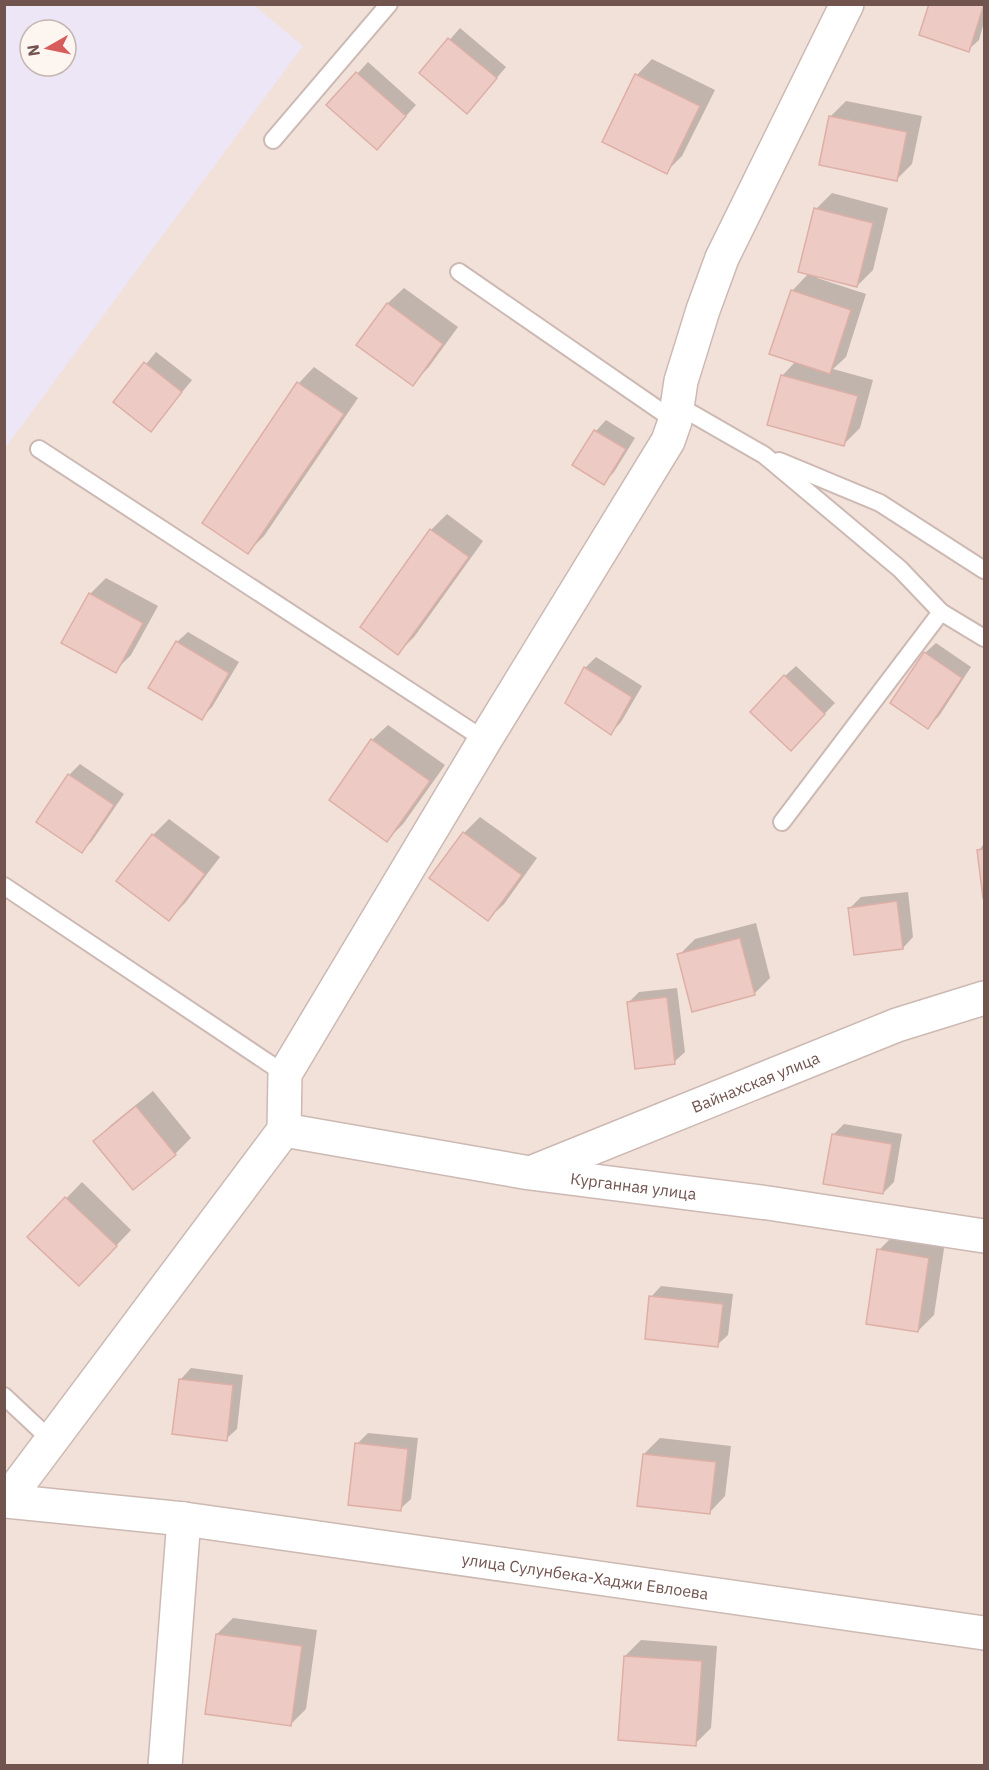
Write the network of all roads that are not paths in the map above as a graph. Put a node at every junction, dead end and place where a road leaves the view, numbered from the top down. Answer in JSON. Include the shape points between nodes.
{"nodes":[{"id":1,"x":389,"y":4,"type":"edge"},
{"id":2,"x":847,"y":4,"type":"edge"},
{"id":3,"x":273,"y":140,"type":"dead end"},
{"id":4,"x":459,"y":272,"type":"dead end"},
{"id":5,"x":676,"y":413,"type":"junction"},
{"id":6,"x":39,"y":448,"type":"dead end"},
{"id":7,"x":764,"y":455,"type":"junction"},
{"id":8,"x":984,"y":570,"type":"edge"},
{"id":9,"x":941,"y":612,"type":"junction"},
{"id":10,"x":984,"y":638,"type":"edge"},
{"id":11,"x":485,"y":740,"type":"junction"},
{"id":12,"x":782,"y":822,"type":"dead end"},
{"id":13,"x":4,"y":886,"type":"edge"},
{"id":14,"x":984,"y":999,"type":"edge"},
{"id":15,"x":285,"y":1074,"type":"junction"},
{"id":16,"x":284,"y":1130,"type":"junction"},
{"id":17,"x":530,"y":1173,"type":"junction"},
{"id":18,"x":984,"y":1236,"type":"edge"},
{"id":19,"x":4,"y":1396,"type":"edge"},
{"id":20,"x":52,"y":1441,"type":"junction"},
{"id":21,"x":5,"y":1501,"type":"edge"},
{"id":22,"x":184,"y":1519,"type":"junction"},
{"id":23,"x":984,"y":1633,"type":"edge"},
{"id":24,"x":165,"y":1766,"type":"edge"}],
"edges":[{"from":1,"to":3,"type":"lane"},
{"from":2,"to":5,"type":"street","via":[[722,258],[699,320]]},
{"from":4,"to":5,"type":"lane"},
{"from":5,"to":7,"type":"lane"},
{"from":5,"to":11,"type":"street","via":[[668,441]]},
{"from":6,"to":11,"type":"lane"},
{"from":7,"to":8,"type":"lane","via":[[880,503]]},
{"from":7,"to":9,"type":"lane","via":[[900,569]]},
{"from":9,"to":10,"type":"lane"},
{"from":9,"to":12,"type":"lane"},
{"from":11,"to":15,"type":"street"},
{"from":13,"to":15,"type":"lane"},
{"from":14,"to":17,"type":"street","name":"Вайнахская улица","via":[[897,1025]]},
{"from":15,"to":16,"type":"street"},
{"from":16,"to":17,"type":"street","name":"Курганная улица"},
{"from":16,"to":20,"type":"street"},
{"from":17,"to":18,"type":"street","name":"Курганная улица"},
{"from":19,"to":20,"type":"lane"},
{"from":20,"to":21,"type":"street"},
{"from":21,"to":22,"type":"street","name":"улица Сулунбека-Хаджи Евлоева"},
{"from":22,"to":23,"type":"street","name":"улица Сулунбека-Хаджи Евлоева"},
{"from":22,"to":24,"type":"street"}]}
